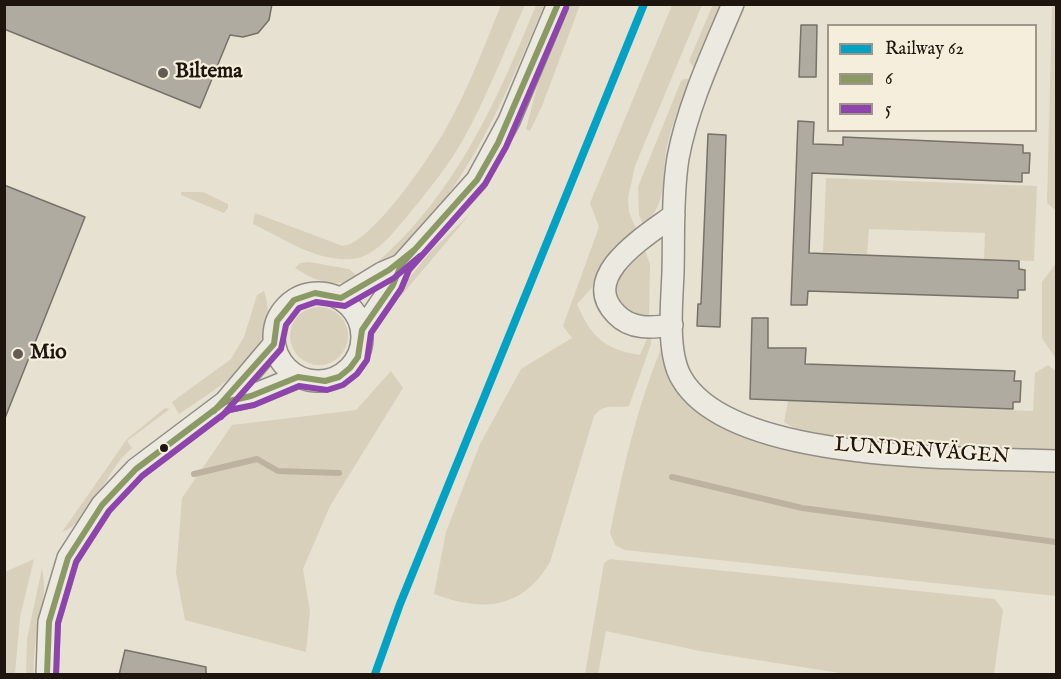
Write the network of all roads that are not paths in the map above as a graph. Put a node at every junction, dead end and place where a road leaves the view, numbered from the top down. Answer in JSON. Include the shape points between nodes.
{"nodes":[{"id":1,"x":558,"y":4,"type":"edge"},
{"id":2,"x":733,"y":4,"type":"edge"},
{"id":3,"x":674,"y":215,"type":"junction"},
{"id":4,"x":401,"y":265,"type":"junction"},
{"id":5,"x":341,"y":298,"type":"junction"},
{"id":6,"x":672,"y":325,"type":"junction"},
{"id":7,"x":362,"y":330,"type":"junction"},
{"id":8,"x":274,"y":344,"type":"junction"},
{"id":9,"x":298,"y":376,"type":"junction"},
{"id":10,"x":225,"y":402,"type":"junction"},
{"id":11,"x":1056,"y":461,"type":"edge"},
{"id":12,"x":47,"y":675,"type":"edge"}],
"edges":[{"from":1,"to":4,"type":"street","via":[[509,121],[477,180]]},
{"from":2,"to":3,"type":"street","name":"LUNDENVÄGEN","via":[[686,124],[678,160]]},
{"from":3,"to":6,"type":"street","name":"LUNDENVÄGEN"},
{"from":3,"to":6,"type":"street","via":[[613,266],[604,280],[604,296],[622,321],[639,327]]},
{"from":4,"to":5,"type":"street"},
{"from":4,"to":7,"type":"street","via":[[393,285]]},
{"from":5,"to":7,"type":"street","via":[[355,312]]},
{"from":5,"to":8,"type":"street","via":[[315,292],[294,300],[277,321]]},
{"from":6,"to":11,"type":"street","name":"LUNDENVÄGEN","via":[[681,378],[702,404],[737,423],[772,435],[857,452]]},
{"from":7,"to":9,"type":"street","via":[[358,357],[339,377],[311,381]]},
{"from":8,"to":9,"type":"street","via":[[283,363]]},
{"from":8,"to":10,"type":"street"},
{"from":9,"to":10,"type":"street","via":[[251,396]]},
{"from":10,"to":12,"type":"street","via":[[136,469],[102,506],[68,558],[49,622]]}]}
